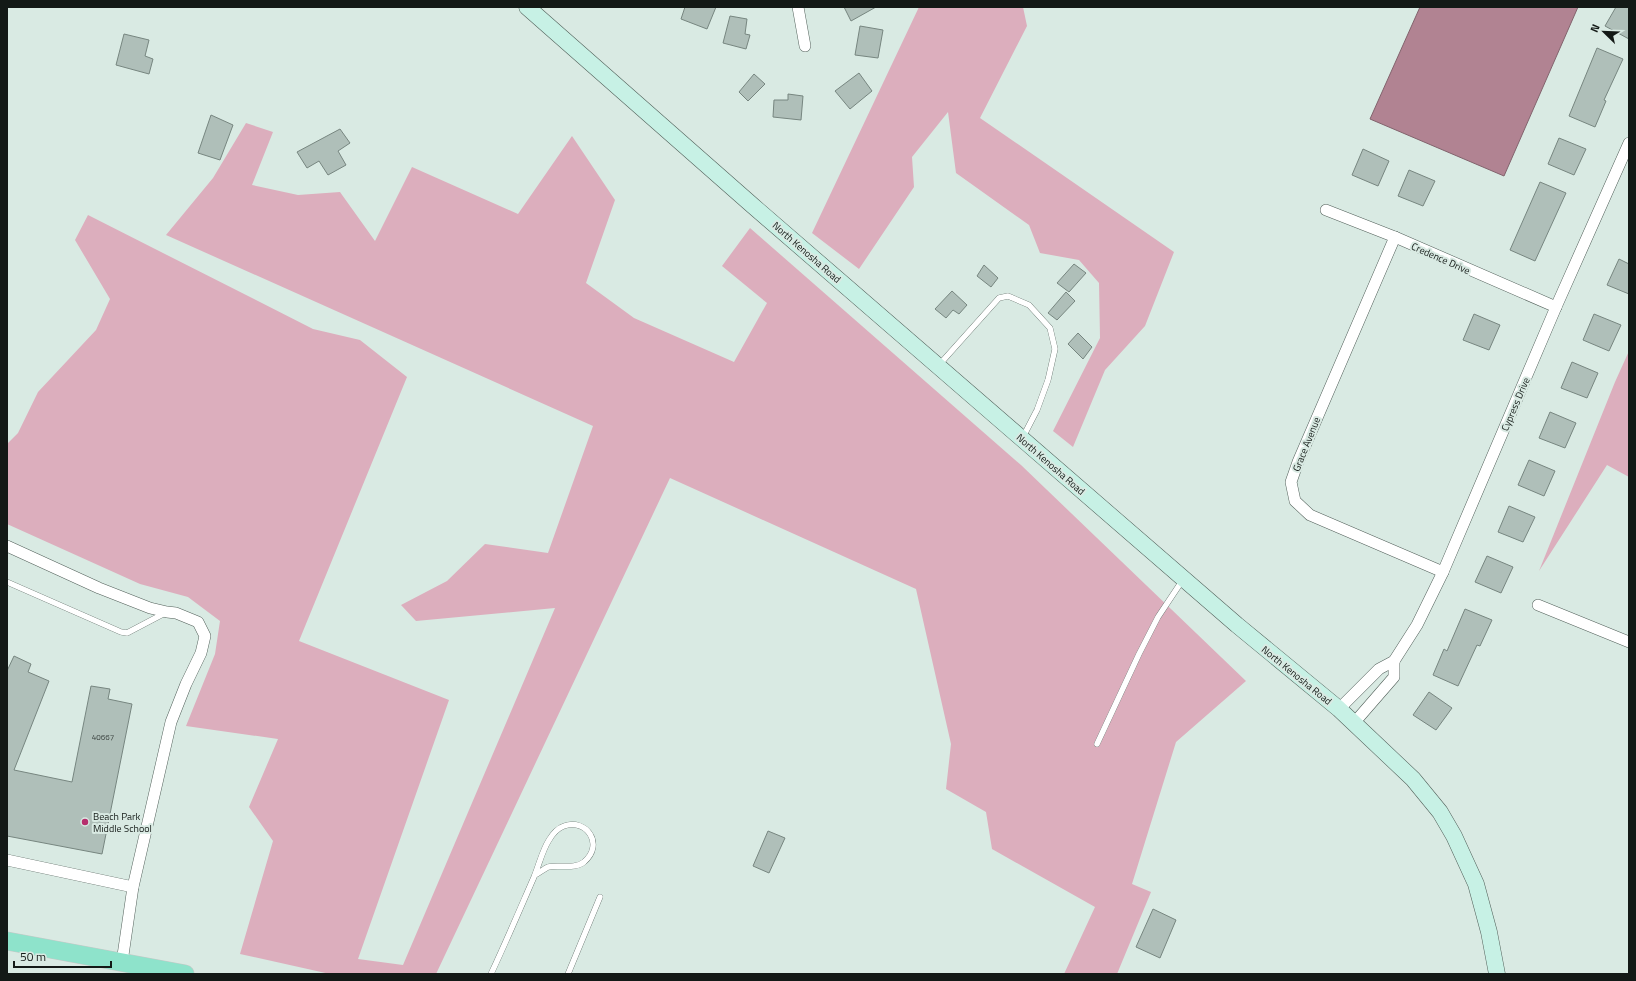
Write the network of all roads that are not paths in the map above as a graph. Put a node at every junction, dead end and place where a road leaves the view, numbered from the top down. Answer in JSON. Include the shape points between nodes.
{"nodes":[{"id":1,"x":527,"y":7,"type":"edge"},
{"id":2,"x":798,"y":7,"type":"edge"},
{"id":3,"x":805,"y":46,"type":"dead end"},
{"id":4,"x":1629,"y":144,"type":"edge"},
{"id":5,"x":1326,"y":210,"type":"dead end"},
{"id":6,"x":1395,"y":237,"type":"junction"},
{"id":7,"x":1556,"y":308,"type":"junction"},
{"id":8,"x":938,"y":366,"type":"junction"},
{"id":9,"x":1022,"y":439,"type":"junction"},
{"id":10,"x":7,"y":546,"type":"edge"},
{"id":11,"x":1443,"y":572,"type":"junction"},
{"id":12,"x":1184,"y":579,"type":"junction"},
{"id":13,"x":7,"y":582,"type":"edge"},
{"id":14,"x":1538,"y":605,"type":"dead end"},
{"id":15,"x":167,"y":612,"type":"junction"},
{"id":16,"x":1629,"y":642,"type":"edge"},
{"id":17,"x":1394,"y":661,"type":"junction"},
{"id":18,"x":1339,"y":709,"type":"junction"},
{"id":19,"x":1354,"y":723,"type":"junction"},
{"id":20,"x":1097,"y":744,"type":"dead end"},
{"id":21,"x":7,"y":860,"type":"edge"},
{"id":22,"x":535,"y":875,"type":"junction"},
{"id":23,"x":132,"y":886,"type":"junction"},
{"id":24,"x":600,"y":897,"type":"dead end"},
{"id":25,"x":7,"y":941,"type":"edge"},
{"id":26,"x":122,"y":962,"type":"junction"},
{"id":27,"x":185,"y":974,"type":"edge"},
{"id":28,"x":491,"y":974,"type":"edge"},
{"id":29,"x":568,"y":974,"type":"edge"},
{"id":30,"x":1497,"y":974,"type":"edge"}],
"edges":[{"from":1,"to":8,"type":"street","name":"North Kenosha Road"},
{"from":2,"to":3,"type":"street"},
{"from":4,"to":7,"type":"street","name":"Cypress Drive"},
{"from":5,"to":6,"type":"street","name":"Credence Drive"},
{"from":6,"to":7,"type":"street","name":"Credence Drive"},
{"from":6,"to":11,"type":"street","name":"Grace Avenue","via":[[1291,482],[1295,501],[1310,514]]},
{"from":7,"to":11,"type":"street","name":"Cypress Drive"},
{"from":8,"to":9,"type":"street","name":"North Kenosha Road"},
{"from":8,"to":9,"type":"lane","via":[[998,298],[1008,296],[1029,305],[1050,328],[1055,349],[1040,402]]},
{"from":9,"to":12,"type":"street","name":"North Kenosha Road"},
{"from":10,"to":15,"type":"street","via":[[98,588]]},
{"from":11,"to":17,"type":"street","name":"Cypress Drive","via":[[1417,625]]},
{"from":12,"to":18,"type":"street","name":"North Kenosha Road"},
{"from":12,"to":20,"type":"lane","via":[[1155,623]]},
{"from":13,"to":15,"type":"lane","via":[[121,632],[127,632]]},
{"from":14,"to":16,"type":"street"},
{"from":15,"to":23,"type":"street","via":[[198,622],[205,636],[201,653],[171,722]]},
{"from":17,"to":18,"type":"street","name":"Cypress Drive","via":[[1379,669]]},
{"from":17,"to":19,"type":"street","name":"Cypress Drive","via":[[1394,677]]},
{"from":18,"to":19,"type":"street","name":"North Kenosha Road"},
{"from":19,"to":30,"type":"street","name":"North Kenosha Road","via":[[1413,779],[1447,824],[1476,884]]},
{"from":21,"to":23,"type":"street"},
{"from":22,"to":22,"type":"lane","via":[[548,867],[583,863],[594,845],[592,835],[575,825],[564,826],[556,831],[548,840]]},
{"from":22,"to":28,"type":"lane"},
{"from":23,"to":26,"type":"street"},
{"from":24,"to":29,"type":"lane"},
{"from":25,"to":26,"type":"main road"},
{"from":26,"to":27,"type":"main road"}]}
